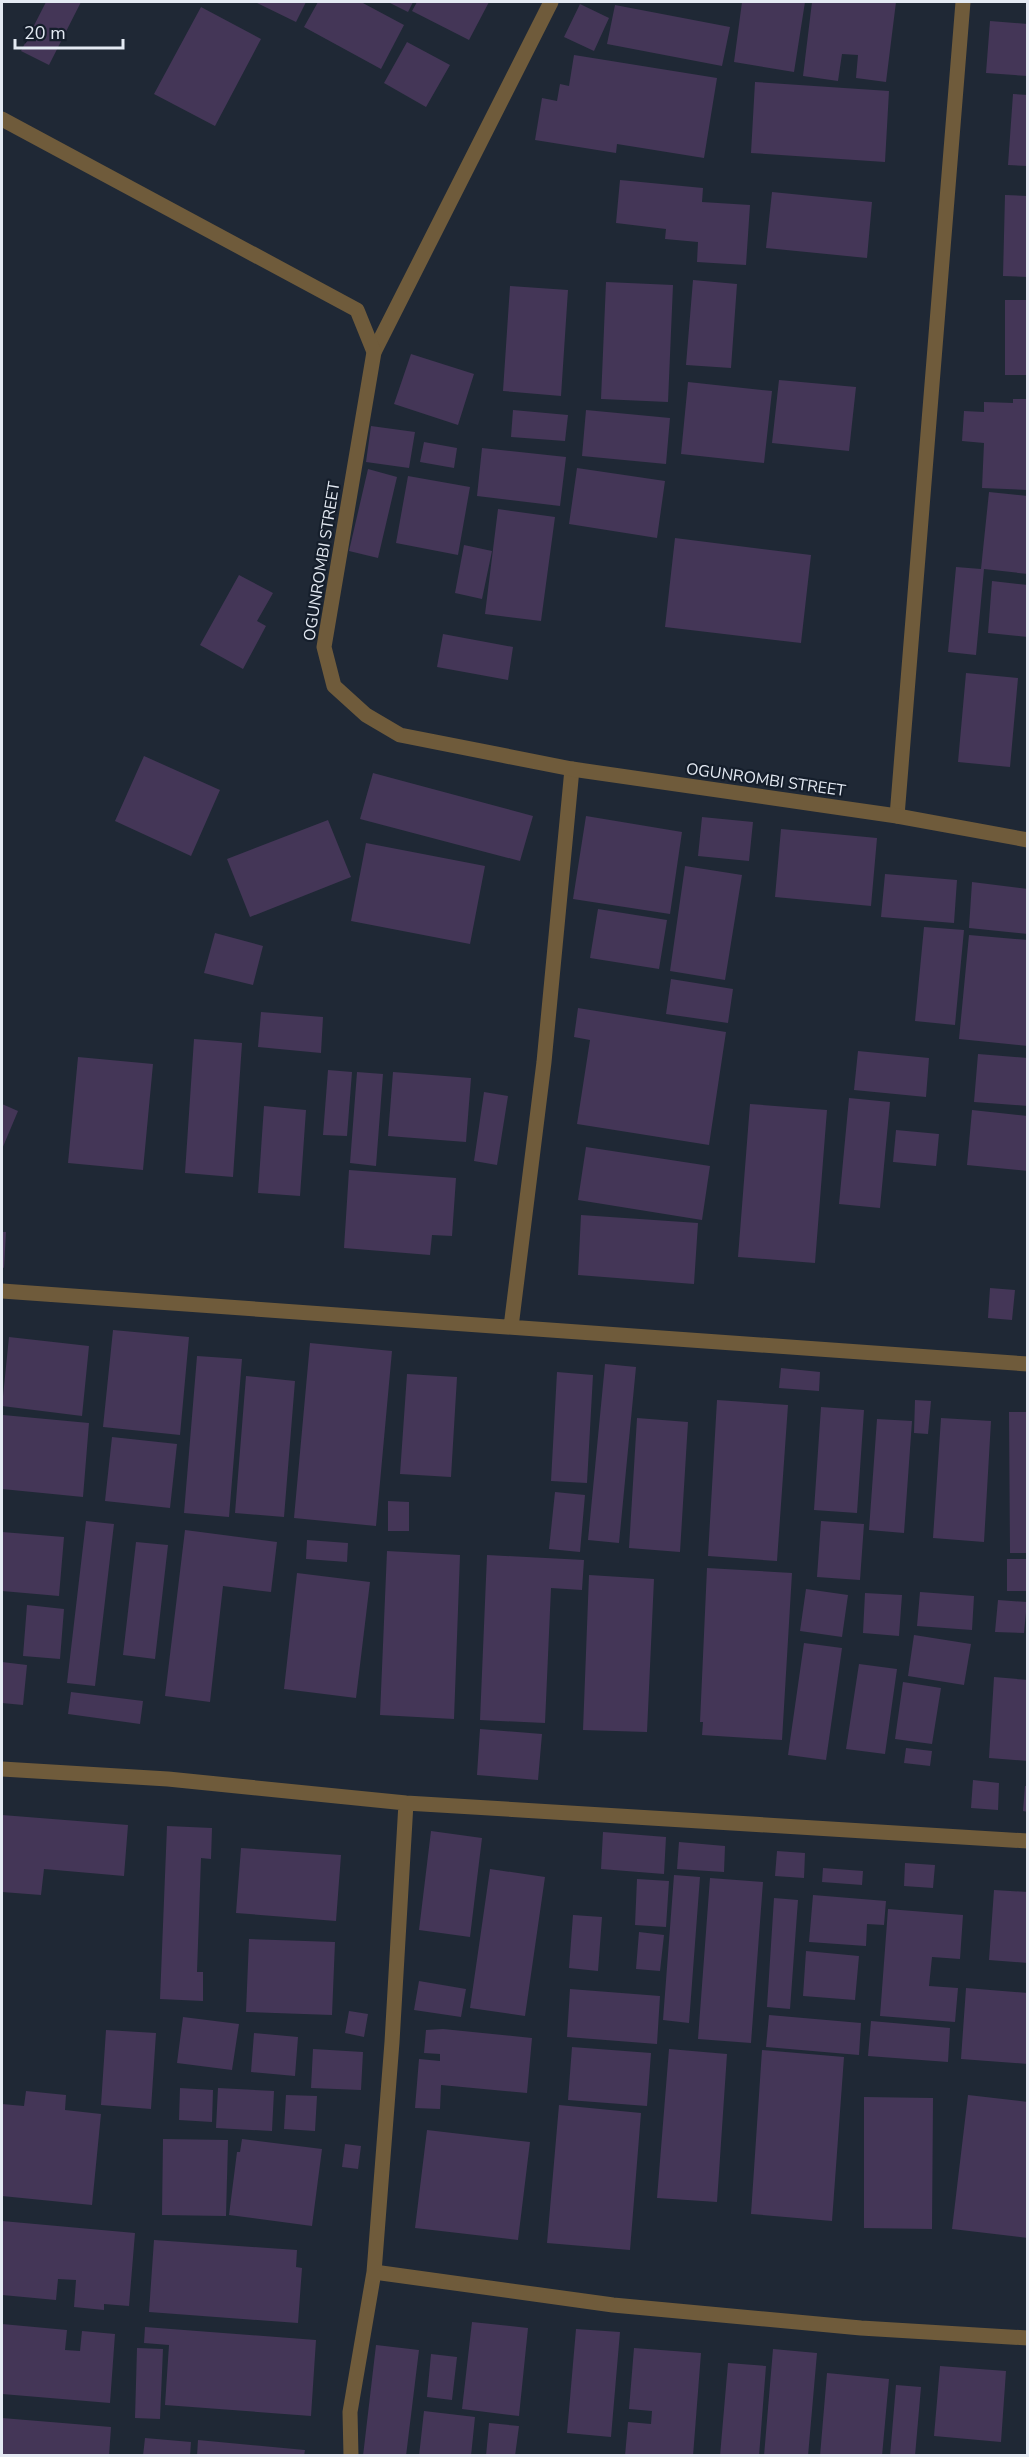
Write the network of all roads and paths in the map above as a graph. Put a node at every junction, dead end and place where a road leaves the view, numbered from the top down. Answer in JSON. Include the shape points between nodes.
{"nodes":[{"id":1,"x":551,"y":2,"type":"edge"},
{"id":2,"x":963,"y":2,"type":"edge"},
{"id":3,"x":2,"y":119,"type":"edge"},
{"id":4,"x":374,"y":352,"type":"junction"},
{"id":5,"x":572,"y":769,"type":"junction"},
{"id":6,"x":897,"y":816,"type":"junction"},
{"id":7,"x":1028,"y":840,"type":"edge"},
{"id":8,"x":2,"y":1291,"type":"edge"},
{"id":9,"x":511,"y":1327,"type":"junction"},
{"id":10,"x":1028,"y":1364,"type":"edge"},
{"id":11,"x":2,"y":1769,"type":"edge"},
{"id":12,"x":405,"y":1803,"type":"junction"},
{"id":13,"x":1028,"y":1841,"type":"edge"},
{"id":14,"x":374,"y":2272,"type":"junction"},
{"id":15,"x":1028,"y":2338,"type":"edge"},
{"id":16,"x":351,"y":2456,"type":"edge"}],
"edges":[{"from":1,"to":4,"type":"street"},
{"from":2,"to":6,"type":"street"},
{"from":3,"to":4,"type":"street","via":[[357,310]]},
{"from":4,"to":5,"type":"street","name":"OGUNROMBI STREET","via":[[324,647],[334,686],[366,715],[400,735]]},
{"from":5,"to":6,"type":"street","name":"OGUNROMBI STREET"},
{"from":5,"to":9,"type":"street","via":[[544,1062]]},
{"from":6,"to":7,"type":"street","name":"OGUNROMBI STREET"},
{"from":8,"to":9,"type":"street"},
{"from":9,"to":10,"type":"street"},
{"from":11,"to":12,"type":"street","via":[[168,1779]]},
{"from":12,"to":13,"type":"street"},
{"from":12,"to":14,"type":"street"},
{"from":14,"to":15,"type":"street","via":[[613,2305],[861,2328]]},
{"from":14,"to":16,"type":"street","via":[[350,2412]]}]}
